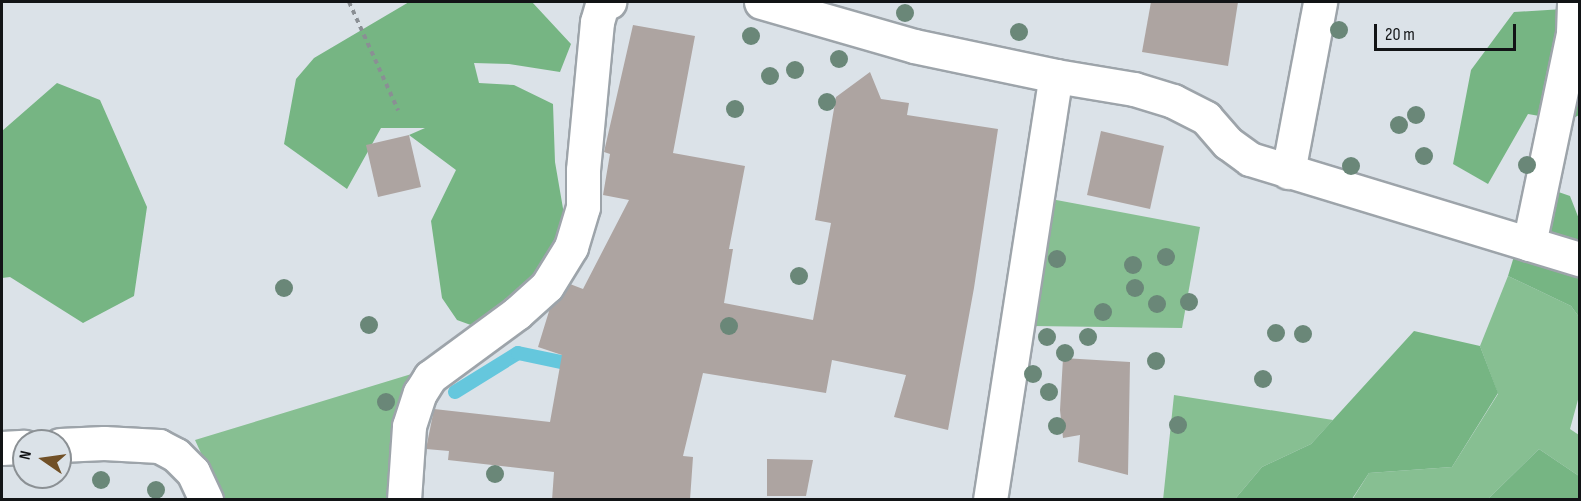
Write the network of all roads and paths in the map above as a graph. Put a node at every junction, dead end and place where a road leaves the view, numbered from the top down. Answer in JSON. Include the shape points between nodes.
{"nodes":[{"id":1,"x":349,"y":2,"type":"edge"},
{"id":2,"x":609,"y":2,"type":"edge"},
{"id":3,"x":761,"y":2,"type":"edge"},
{"id":4,"x":1320,"y":2,"type":"edge"},
{"id":5,"x":1574,"y":2,"type":"edge"},
{"id":6,"x":1056,"y":76,"type":"junction"},
{"id":7,"x":398,"y":110,"type":"dead end"},
{"id":8,"x":1288,"y":172,"type":"junction"},
{"id":9,"x":1529,"y":244,"type":"junction"},
{"id":10,"x":1580,"y":259,"type":"edge"},
{"id":11,"x":72,"y":444,"type":"edge"},
{"id":12,"x":206,"y":500,"type":"edge"},
{"id":13,"x":404,"y":500,"type":"edge"},
{"id":14,"x":990,"y":500,"type":"edge"}],
"edges":[{"from":1,"to":7,"type":"path"},
{"from":2,"to":13,"type":"street","via":[[602,5],[597,22],[583,207],[571,247],[540,293],[430,377],[409,426]]},
{"from":3,"to":6,"type":"street","via":[[914,46]]},
{"from":4,"to":8,"type":"street"},
{"from":5,"to":9,"type":"street","via":[[1573,33]]},
{"from":6,"to":8,"type":"street","via":[[1134,89],[1173,101],[1206,118],[1228,143],[1250,159]]},
{"from":6,"to":14,"type":"street"},
{"from":8,"to":9,"type":"street"},
{"from":9,"to":10,"type":"street"},
{"from":11,"to":12,"type":"street","via":[[159,446],[176,455],[193,472]]}]}
